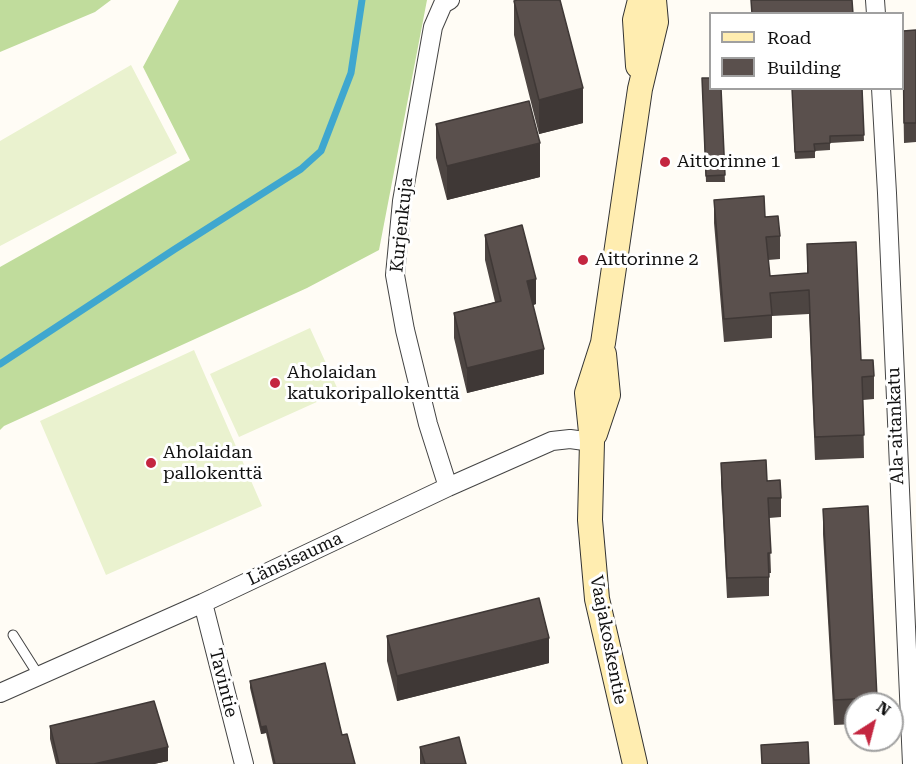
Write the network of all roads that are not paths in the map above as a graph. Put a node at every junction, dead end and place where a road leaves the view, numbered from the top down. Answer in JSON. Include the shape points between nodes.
{"nodes":[{"id":1,"x":450,"y":0,"type":"edge"},
{"id":2,"x":640,"y":0,"type":"edge"},
{"id":3,"x":654,"y":0,"type":"edge"},
{"id":4,"x":640,"y":89,"type":"junction"},
{"id":5,"x":881,"y":90,"type":"edge"},
{"id":6,"x":592,"y":442,"type":"junction"},
{"id":7,"x":448,"y":487,"type":"junction"},
{"id":8,"x":203,"y":603,"type":"junction"},
{"id":9,"x":13,"y":635,"type":"dead end"},
{"id":10,"x":39,"y":676,"type":"junction"},
{"id":11,"x":0,"y":693,"type":"edge"},
{"id":12,"x":244,"y":764,"type":"edge"},
{"id":13,"x":635,"y":764,"type":"edge"},
{"id":14,"x":912,"y":764,"type":"edge"}],
"edges":[{"from":1,"to":7,"type":"street","name":"Kurjenkuja","via":[[443,4],[433,27],[402,201],[395,274],[428,424]]},
{"from":2,"to":4,"type":"main road","name":"Vaajakoskentie","via":[[635,20]]},
{"from":3,"to":4,"type":"main road","name":"Vaajakoskentie","via":[[656,22]]},
{"from":4,"to":6,"type":"main road","name":"Vaajakoskentie","via":[[603,343],[608,395]]},
{"from":5,"to":14,"type":"street","name":"Ala-aitankatu"},
{"from":6,"to":7,"type":"street","name":"Länsisauma","via":[[552,441]]},
{"from":6,"to":13,"type":"main road","name":"Vaajakoskentie","via":[[590,520],[597,599]]},
{"from":7,"to":8,"type":"street","name":"Länsisauma"},
{"from":8,"to":10,"type":"street","name":"Länsisauma"},
{"from":8,"to":12,"type":"street","name":"Tavintie"},
{"from":9,"to":10,"type":"lane"},
{"from":10,"to":11,"type":"street","name":"Länsisauma"}]}
